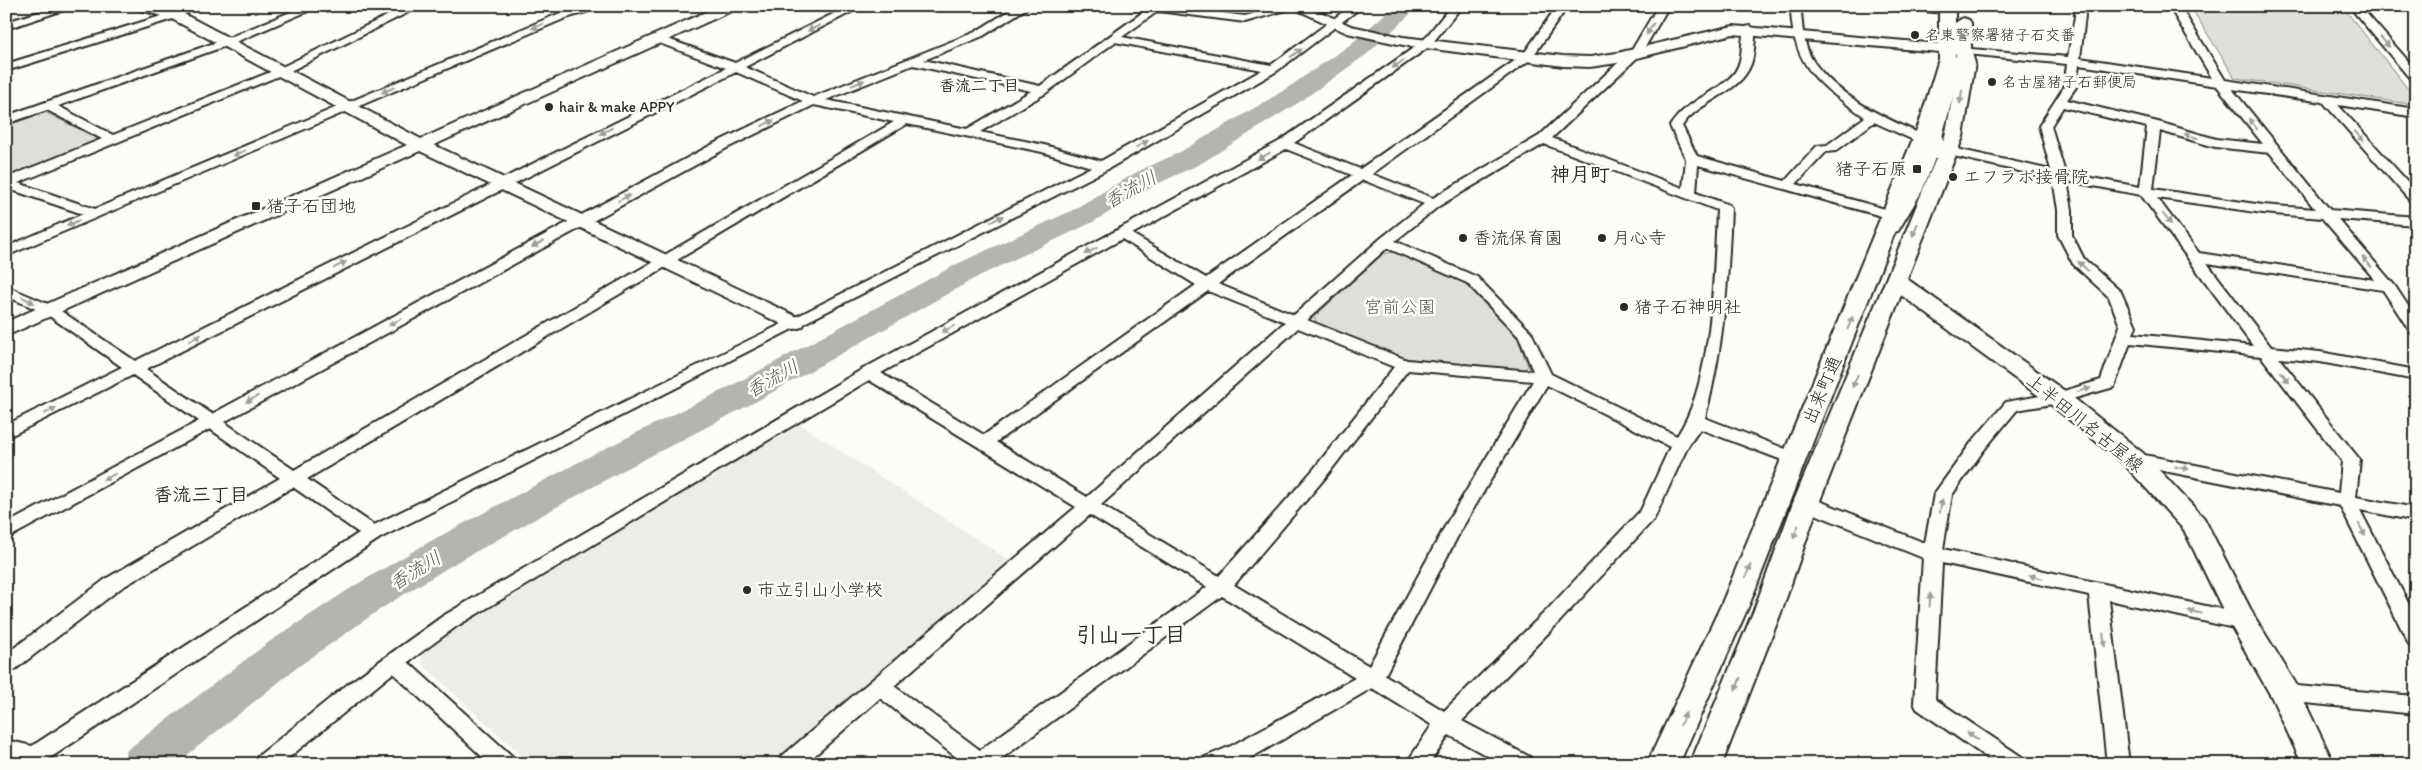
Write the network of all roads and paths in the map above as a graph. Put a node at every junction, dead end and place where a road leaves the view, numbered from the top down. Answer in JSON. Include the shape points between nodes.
{"nodes":[{"id":1,"x":71,"y":6,"type":"edge"},
{"id":2,"x":142,"y":6,"type":"edge"},
{"id":3,"x":195,"y":6,"type":"edge"},
{"id":4,"x":315,"y":6,"type":"edge"},
{"id":5,"x":416,"y":6,"type":"edge"},
{"id":6,"x":601,"y":6,"type":"edge"},
{"id":7,"x":731,"y":6,"type":"edge"},
{"id":8,"x":858,"y":6,"type":"edge"},
{"id":9,"x":1025,"y":6,"type":"edge"},
{"id":10,"x":1140,"y":6,"type":"edge"},
{"id":11,"x":1296,"y":6,"type":"edge"},
{"id":12,"x":1358,"y":6,"type":"edge"},
{"id":13,"x":1457,"y":6,"type":"edge"},
{"id":14,"x":1563,"y":6,"type":"edge"},
{"id":15,"x":1664,"y":6,"type":"edge"},
{"id":16,"x":1798,"y":6,"type":"edge"},
{"id":17,"x":1920,"y":6,"type":"edge"},
{"id":18,"x":2078,"y":6,"type":"edge"},
{"id":19,"x":2174,"y":6,"type":"edge"},
{"id":20,"x":2354,"y":6,"type":"edge"},
{"id":21,"x":1158,"y":7,"type":"edge"},
{"id":22,"x":1952,"y":7,"type":"edge"},
{"id":23,"x":174,"y":15,"type":"junction"},
{"id":24,"x":1336,"y":24,"type":"junction"},
{"id":25,"x":6,"y":26,"type":"edge"},
{"id":26,"x":1750,"y":29,"type":"junction"},
{"id":27,"x":1797,"y":34,"type":"junction"},
{"id":28,"x":1115,"y":38,"type":"junction"},
{"id":29,"x":658,"y":39,"type":"junction"},
{"id":30,"x":227,"y":42,"type":"junction"},
{"id":31,"x":1426,"y":44,"type":"junction"},
{"id":32,"x":1955,"y":49,"type":"junction"},
{"id":33,"x":1637,"y":52,"type":"junction"},
{"id":34,"x":1527,"y":57,"type":"junction"},
{"id":35,"x":911,"y":61,"type":"junction"},
{"id":36,"x":2074,"y":61,"type":"junction"},
{"id":37,"x":735,"y":67,"type":"junction"},
{"id":38,"x":6,"y":68,"type":"edge"},
{"id":39,"x":1273,"y":69,"type":"junction"},
{"id":40,"x":282,"y":72,"type":"junction"},
{"id":41,"x":2416,"y":78,"type":"edge"},
{"id":42,"x":2221,"y":83,"type":"junction"},
{"id":43,"x":1042,"y":90,"type":"junction"},
{"id":44,"x":2327,"y":100,"type":"junction"},
{"id":45,"x":813,"y":102,"type":"junction"},
{"id":46,"x":2059,"y":102,"type":"junction"},
{"id":47,"x":48,"y":105,"type":"junction"},
{"id":48,"x":348,"y":107,"type":"junction"},
{"id":49,"x":2416,"y":114,"type":"edge"},
{"id":50,"x":1873,"y":117,"type":"junction"},
{"id":51,"x":6,"y":120,"type":"edge"},
{"id":52,"x":906,"y":120,"type":"junction"},
{"id":53,"x":2154,"y":125,"type":"junction"},
{"id":54,"x":969,"y":133,"type":"junction"},
{"id":55,"x":1543,"y":139,"type":"junction"},
{"id":56,"x":113,"y":140,"type":"junction"},
{"id":57,"x":1285,"y":144,"type":"junction"},
{"id":58,"x":422,"y":146,"type":"junction"},
{"id":59,"x":1934,"y":146,"type":"junction"},
{"id":60,"x":2273,"y":150,"type":"junction"},
{"id":61,"x":1692,"y":160,"type":"junction"},
{"id":62,"x":1103,"y":166,"type":"junction"},
{"id":63,"x":1362,"y":174,"type":"junction"},
{"id":64,"x":2059,"y":176,"type":"junction"},
{"id":65,"x":6,"y":183,"type":"edge"},
{"id":66,"x":502,"y":184,"type":"junction"},
{"id":67,"x":1788,"y":185,"type":"junction"},
{"id":68,"x":2146,"y":192,"type":"junction"},
{"id":69,"x":1689,"y":194,"type":"junction"},
{"id":70,"x":2416,"y":199,"type":"edge"},
{"id":71,"x":1434,"y":203,"type":"junction"},
{"id":72,"x":96,"y":214,"type":"junction"},
{"id":73,"x":2326,"y":214,"type":"junction"},
{"id":74,"x":1893,"y":215,"type":"junction"},
{"id":75,"x":581,"y":221,"type":"junction"},
{"id":76,"x":2416,"y":221,"type":"edge"},
{"id":77,"x":1123,"y":234,"type":"junction"},
{"id":78,"x":1384,"y":242,"type":"junction"},
{"id":79,"x":6,"y":252,"type":"edge"},
{"id":80,"x":1876,"y":256,"type":"junction"},
{"id":81,"x":2196,"y":257,"type":"junction"},
{"id":82,"x":664,"y":261,"type":"junction"},
{"id":83,"x":1895,"y":280,"type":"junction"},
{"id":84,"x":1207,"y":285,"type":"junction"},
{"id":85,"x":2388,"y":286,"type":"junction"},
{"id":86,"x":6,"y":290,"type":"edge"},
{"id":87,"x":50,"y":310,"type":"junction"},
{"id":88,"x":1298,"y":322,"type":"junction"},
{"id":89,"x":795,"y":323,"type":"junction"},
{"id":90,"x":6,"y":330,"type":"edge"},
{"id":91,"x":2416,"y":330,"type":"edge"},
{"id":92,"x":2125,"y":338,"type":"junction"},
{"id":93,"x":2266,"y":353,"type":"junction"},
{"id":94,"x":1404,"y":365,"type":"junction"},
{"id":95,"x":134,"y":368,"type":"junction"},
{"id":96,"x":868,"y":373,"type":"junction"},
{"id":97,"x":2416,"y":375,"type":"edge"},
{"id":98,"x":1544,"y":377,"type":"junction"},
{"id":99,"x":2058,"y":398,"type":"junction"},
{"id":100,"x":211,"y":421,"type":"junction"},
{"id":101,"x":1696,"y":421,"type":"junction"},
{"id":102,"x":6,"y":432,"type":"edge"},
{"id":103,"x":984,"y":443,"type":"junction"},
{"id":104,"x":1680,"y":445,"type":"junction"},
{"id":105,"x":1793,"y":458,"type":"junction"},
{"id":106,"x":2134,"y":459,"type":"junction"},
{"id":107,"x":293,"y":478,"type":"junction"},
{"id":108,"x":1806,"y":502,"type":"junction"},
{"id":109,"x":2347,"y":502,"type":"junction"},
{"id":110,"x":1090,"y":505,"type":"junction"},
{"id":111,"x":2416,"y":515,"type":"edge"},
{"id":112,"x":6,"y":532,"type":"edge"},
{"id":113,"x":373,"y":533,"type":"junction"},
{"id":114,"x":1933,"y":554,"type":"junction"},
{"id":115,"x":1221,"y":587,"type":"junction"},
{"id":116,"x":2098,"y":592,"type":"junction"},
{"id":117,"x":2243,"y":622,"type":"junction"},
{"id":118,"x":2416,"y":638,"type":"edge"},
{"id":119,"x":393,"y":661,"type":"junction"},
{"id":120,"x":6,"y":665,"type":"edge"},
{"id":121,"x":1373,"y":678,"type":"junction"},
{"id":122,"x":881,"y":687,"type":"junction"},
{"id":123,"x":2284,"y":693,"type":"junction"},
{"id":124,"x":2416,"y":705,"type":"edge"},
{"id":125,"x":1446,"y":723,"type":"junction"},
{"id":126,"x":6,"y":749,"type":"edge"},
{"id":127,"x":31,"y":760,"type":"edge"},
{"id":128,"x":981,"y":763,"type":"edge"},
{"id":129,"x":265,"y":764,"type":"edge"},
{"id":130,"x":505,"y":764,"type":"edge"},
{"id":131,"x":789,"y":764,"type":"edge"},
{"id":132,"x":1212,"y":764,"type":"edge"},
{"id":133,"x":1417,"y":764,"type":"edge"},
{"id":134,"x":1522,"y":764,"type":"edge"},
{"id":135,"x":1663,"y":764,"type":"edge"},
{"id":136,"x":1706,"y":764,"type":"edge"},
{"id":137,"x":2014,"y":764,"type":"edge"},
{"id":138,"x":2118,"y":764,"type":"edge"},
{"id":139,"x":2318,"y":764,"type":"edge"}],
"edges":[{"from":1,"to":25,"type":"street"},
{"from":2,"to":23,"type":"street"},
{"from":3,"to":23,"type":"street"},
{"from":4,"to":30,"type":"street"},
{"from":5,"to":40,"type":"street"},
{"from":6,"to":48,"type":"street","one_way":true,"via":[[562,16]]},
{"from":7,"to":29,"type":"street"},
{"from":8,"to":37,"type":"street","one_way":true},
{"from":9,"to":35,"type":"street","via":[[979,34]]},
{"from":10,"to":21,"type":"street"},
{"from":11,"to":21,"type":"street","via":[[1245,19]]},
{"from":11,"to":24,"type":"street"},
{"from":12,"to":24,"type":"street"},
{"from":13,"to":31,"type":"street"},
{"from":14,"to":34,"type":"street"},
{"from":15,"to":33,"type":"street","one_way":true},
{"from":16,"to":27,"type":"street"},
{"from":17,"to":22,"type":"street"},
{"from":18,"to":36,"type":"street","via":[[2080,16]]},
{"from":19,"to":42,"type":"street"},
{"from":20,"to":41,"type":"street","one_way":true},
{"from":21,"to":28,"type":"street"},
{"from":22,"to":32,"type":"main road","name":"出来町通"},
{"from":23,"to":30,"type":"street"},
{"from":23,"to":38,"type":"street"},
{"from":24,"to":31,"type":"street"},
{"from":39,"to":24,"type":"street","one_way":true},
{"from":26,"to":27,"type":"street"},
{"from":26,"to":33,"type":"street","via":[[1715,32]]},
{"from":26,"to":61,"type":"street","via":[[1745,65],[1738,76],[1681,115],[1676,126]]},
{"from":27,"to":32,"type":"street"},
{"from":27,"to":50,"type":"street","via":[[1810,66],[1836,91]]},
{"from":28,"to":39,"type":"street"},
{"from":28,"to":43,"type":"street"},
{"from":29,"to":37,"type":"street"},
{"from":29,"to":58,"type":"street"},
{"from":30,"to":40,"type":"street"},
{"from":30,"to":47,"type":"street"},
{"from":31,"to":34,"type":"street"},
{"from":31,"to":57,"type":"street","one_way":true},
{"from":32,"to":36,"type":"street"},
{"from":32,"to":59,"type":"main road","name":"出来町通","via":[[1947,59]]},
{"from":32,"to":59,"type":"main road","name":"出来町通","one_way":true,"via":[[1966,63],[1957,125]]},
{"from":33,"to":34,"type":"street","via":[[1590,62]]},
{"from":33,"to":55,"type":"street"},
{"from":34,"to":63,"type":"street"},
{"from":35,"to":43,"type":"street"},
{"from":45,"to":35,"type":"street","one_way":true},
{"from":36,"to":42,"type":"street"},
{"from":36,"to":46,"type":"street","via":[[2070,87]]},
{"from":37,"to":45,"type":"street"},
{"from":37,"to":66,"type":"street","one_way":true},
{"from":62,"to":39,"type":"street","one_way":true},
{"from":40,"to":48,"type":"street"},
{"from":40,"to":56,"type":"street"},
{"from":42,"to":44,"type":"street"},
{"from":60,"to":42,"type":"street","one_way":true},
{"from":43,"to":54,"type":"street"},
{"from":44,"to":49,"type":"street"},
{"from":44,"to":70,"type":"street","one_way":true},
{"from":45,"to":52,"type":"street"},
{"from":75,"to":45,"type":"street","one_way":true,"via":[[720,146]]},
{"from":46,"to":53,"type":"street"},
{"from":46,"to":64,"type":"street","via":[[2045,126]]},
{"from":47,"to":51,"type":"street"},
{"from":47,"to":56,"type":"street"},
{"from":48,"to":58,"type":"street"},
{"from":48,"to":72,"type":"street","one_way":true},
{"from":50,"to":59,"type":"street"},
{"from":50,"to":67,"type":"street","via":[[1831,148],[1822,149]]},
{"from":52,"to":54,"type":"street"},
{"from":52,"to":82,"type":"street"},
{"from":60,"to":53,"type":"street","one_way":true,"via":[[2214,143]]},
{"from":53,"to":68,"type":"street"},
{"from":54,"to":62,"type":"street"},
{"from":55,"to":69,"type":"street"},
{"from":55,"to":71,"type":"street"},
{"from":56,"to":65,"type":"street"},
{"from":57,"to":63,"type":"street"},
{"from":57,"to":77,"type":"street","one_way":true},
{"from":58,"to":66,"type":"street"},
{"from":58,"to":87,"type":"street"},
{"from":59,"to":64,"type":"street"},
{"from":59,"to":74,"type":"main road","name":"出来町通"},
{"from":59,"to":80,"type":"street","via":[[1915,191]]},
{"from":59,"to":83,"type":"main road","name":"出来町通","one_way":true},
{"from":60,"to":73,"type":"street"},
{"from":61,"to":67,"type":"street"},
{"from":61,"to":69,"type":"street"},
{"from":89,"to":62,"type":"street","one_way":true},
{"from":63,"to":71,"type":"street"},
{"from":63,"to":84,"type":"street"},
{"from":64,"to":68,"type":"street"},
{"from":92,"to":64,"type":"street","one_way":true,"via":[[2128,326],[2116,295],[2078,261],[2065,235],[2066,210]]},
{"from":65,"to":72,"type":"street"},
{"from":66,"to":75,"type":"street"},
{"from":95,"to":66,"type":"street","one_way":true},
{"from":67,"to":74,"type":"street"},
{"from":68,"to":73,"type":"street","via":[[2263,209]]},
{"from":68,"to":81,"type":"street","one_way":true},
{"from":69,"to":101,"type":"street","via":[[1724,208],[1718,307],[1709,374]]},
{"from":71,"to":78,"type":"street"},
{"from":72,"to":79,"type":"street","one_way":true},
{"from":73,"to":76,"type":"street"},
{"from":85,"to":73,"type":"street","one_way":true},
{"from":74,"to":80,"type":"main road","name":"出来町通"},
{"from":75,"to":82,"type":"street"},
{"from":75,"to":100,"type":"street","one_way":true},
{"from":77,"to":84,"type":"street"},
{"from":77,"to":96,"type":"street","one_way":true},
{"from":78,"to":88,"type":"street"},
{"from":78,"to":98,"type":"street","via":[[1472,280],[1526,335]]},
{"from":105,"to":80,"type":"main road","name":"出来町通","one_way":true},
{"from":81,"to":85,"type":"street"},
{"from":81,"to":93,"type":"street"},
{"from":82,"to":89,"type":"street"},
{"from":82,"to":107,"type":"street"},
{"from":83,"to":99,"type":"main road","name":"上半田川名古屋線"},
{"from":83,"to":108,"type":"main road","name":"出来町通","one_way":true},
{"from":84,"to":88,"type":"street"},
{"from":84,"to":103,"type":"street"},
{"from":85,"to":91,"type":"street"},
{"from":86,"to":87,"type":"street","one_way":true},
{"from":87,"to":90,"type":"street"},
{"from":87,"to":95,"type":"street"},
{"from":88,"to":94,"type":"street"},
{"from":88,"to":110,"type":"street"},
{"from":89,"to":113,"type":"street"},
{"from":92,"to":93,"type":"street"},
{"from":99,"to":92,"type":"street","one_way":true,"via":[[2108,383]]},
{"from":93,"to":97,"type":"street","via":[[2320,357]]},
{"from":93,"to":109,"type":"street","one_way":true,"via":[[2351,460]]},
{"from":94,"to":98,"type":"street"},
{"from":94,"to":115,"type":"street","via":[[1319,474]]},
{"from":95,"to":100,"type":"street"},
{"from":102,"to":95,"type":"street","one_way":true},
{"from":96,"to":103,"type":"street"},
{"from":96,"to":119,"type":"street","via":[[450,621]]},
{"from":98,"to":104,"type":"street"},
{"from":98,"to":121,"type":"street","via":[[1454,526]]},
{"from":99,"to":106,"type":"main road","name":"上半田川名古屋線"},
{"from":114,"to":99,"type":"street","one_way":true,"via":[[1943,494],[1977,447],[2012,406]]},
{"from":100,"to":107,"type":"street"},
{"from":100,"to":112,"type":"street","one_way":true},
{"from":101,"to":104,"type":"street"},
{"from":101,"to":105,"type":"street"},
{"from":103,"to":110,"type":"street"},
{"from":104,"to":125,"type":"street","via":[[1648,514],[1554,615]]},
{"from":135,"to":105,"type":"main road","name":"出来町通","one_way":true,"via":[[1736,603]]},
{"from":106,"to":109,"type":"street","one_way":true},
{"from":106,"to":117,"type":"main road","name":"上半田川名古屋線","via":[[2195,524]]},
{"from":107,"to":113,"type":"street"},
{"from":107,"to":120,"type":"street","via":[[114,582]]},
{"from":108,"to":114,"type":"street"},
{"from":108,"to":136,"type":"main road","name":"出来町通","one_way":true,"via":[[1768,610]]},
{"from":109,"to":111,"type":"street"},
{"from":109,"to":118,"type":"street","one_way":true},
{"from":110,"to":115,"type":"street"},
{"from":110,"to":122,"type":"street"},
{"from":113,"to":127,"type":"street"},
{"from":116,"to":114,"type":"street","one_way":true},
{"from":137,"to":114,"type":"street","one_way":true,"via":[[1924,703]]},
{"from":115,"to":121,"type":"street"},
{"from":115,"to":128,"type":"street"},
{"from":117,"to":116,"type":"street","one_way":true},
{"from":116,"to":138,"type":"street","one_way":true},
{"from":117,"to":123,"type":"main road","name":"上半田川名古屋線"},
{"from":119,"to":129,"type":"street","via":[[309,725]]},
{"from":119,"to":130,"type":"street"},
{"from":121,"to":125,"type":"street"},
{"from":121,"to":132,"type":"street","via":[[1239,753]]},
{"from":122,"to":128,"type":"street"},
{"from":122,"to":131,"type":"street"},
{"from":123,"to":124,"type":"street"},
{"from":123,"to":139,"type":"main road","name":"上半田川名古屋線"},
{"from":125,"to":133,"type":"street"},
{"from":125,"to":134,"type":"street"},
{"from":126,"to":127,"type":"street"}]}
